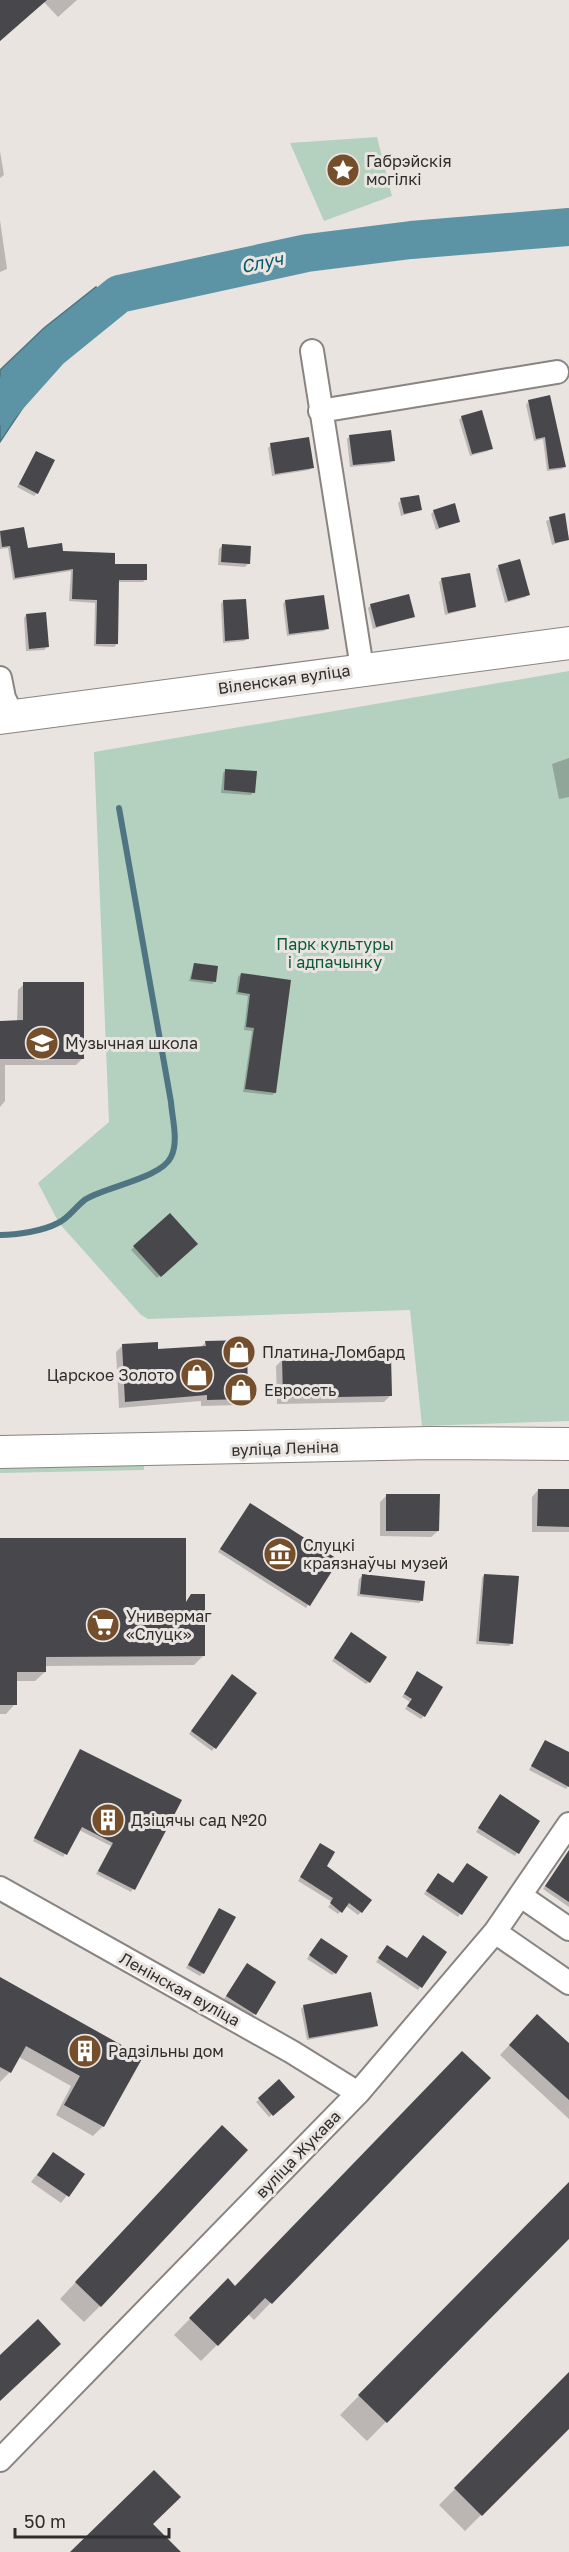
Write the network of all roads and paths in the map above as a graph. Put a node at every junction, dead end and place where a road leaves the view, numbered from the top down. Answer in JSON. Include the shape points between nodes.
{"nodes":[{"id":1,"x":312,"y":351,"type":"dead end"},
{"id":2,"x":557,"y":372,"type":"dead end"},
{"id":3,"x":320,"y":411,"type":"junction"},
{"id":4,"x":569,"y":643,"type":"edge"},
{"id":5,"x":362,"y":668,"type":"junction"},
{"id":6,"x":0,"y":678,"type":"edge"},
{"id":7,"x":6,"y":717,"type":"edge"},
{"id":8,"x":569,"y":1444,"type":"edge"},
{"id":9,"x":0,"y":1452,"type":"edge"},
{"id":10,"x":569,"y":1824,"type":"edge"},
{"id":11,"x":0,"y":1888,"type":"edge"},
{"id":12,"x":521,"y":1896,"type":"junction"},
{"id":13,"x":569,"y":1929,"type":"edge"},
{"id":14,"x":495,"y":1932,"type":"junction"},
{"id":15,"x":569,"y":1983,"type":"edge"},
{"id":16,"x":357,"y":2093,"type":"junction"},
{"id":17,"x":0,"y":2460,"type":"edge"}],
"edges":[{"from":1,"to":3,"type":"street"},
{"from":2,"to":3,"type":"street"},
{"from":3,"to":5,"type":"street"},
{"from":4,"to":5,"type":"main road","name":"Віленская вуліца"},
{"from":5,"to":7,"type":"main road","name":"Віленская вуліца"},
{"from":6,"to":7,"type":"street"},
{"from":8,"to":9,"type":"main road","name":"вуліца Леніна"},
{"from":10,"to":12,"type":"street","name":"вуліца Жукава"},
{"from":11,"to":16,"type":"street","name":"Ленінская вуліца","via":[[292,2052]]},
{"from":12,"to":13,"type":"street"},
{"from":12,"to":14,"type":"street","name":"вуліца Жукава"},
{"from":14,"to":15,"type":"street"},
{"from":14,"to":16,"type":"street","name":"вуліца Жукава"},
{"from":16,"to":17,"type":"street","name":"вуліца Жукава"}]}
